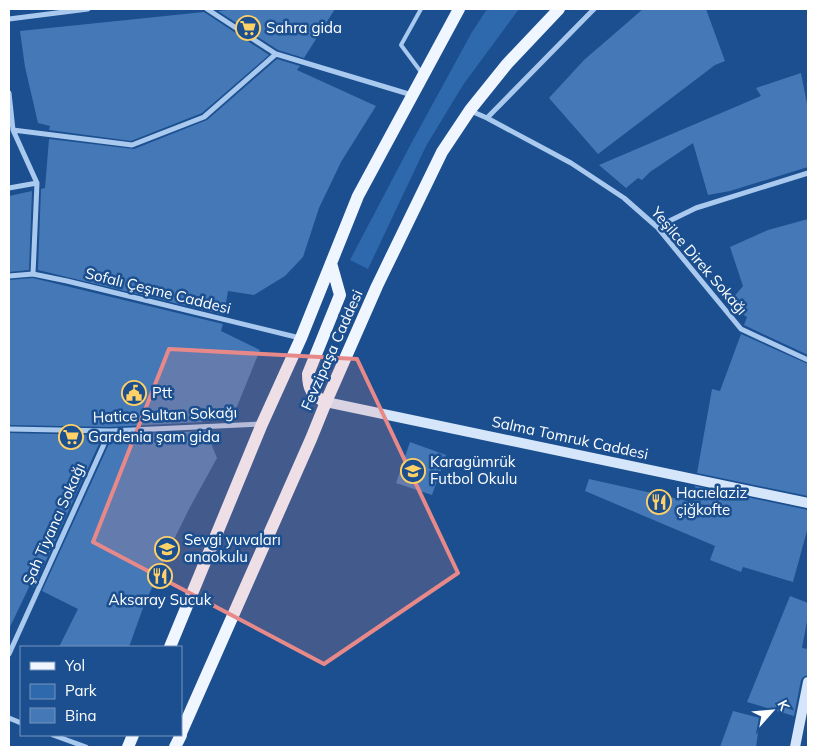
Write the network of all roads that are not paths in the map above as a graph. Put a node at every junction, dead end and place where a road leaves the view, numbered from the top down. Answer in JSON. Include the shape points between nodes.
{"nodes":[{"id":1,"x":88,"y":9,"type":"edge"},
{"id":2,"x":207,"y":9,"type":"edge"},
{"id":3,"x":421,"y":9,"type":"edge"},
{"id":4,"x":459,"y":9,"type":"edge"},
{"id":5,"x":594,"y":9,"type":"edge"},
{"id":6,"x":556,"y":11,"type":"edge"},
{"id":7,"x":9,"y":20,"type":"edge"},
{"id":8,"x":276,"y":54,"type":"junction"},
{"id":9,"x":424,"y":75,"type":"junction"},
{"id":10,"x":9,"y":93,"type":"edge"},
{"id":11,"x":413,"y":95,"type":"junction"},
{"id":12,"x":470,"y":110,"type":"junction"},
{"id":13,"x":487,"y":118,"type":"junction"},
{"id":14,"x":13,"y":130,"type":"junction"},
{"id":15,"x":808,"y":173,"type":"edge"},
{"id":16,"x":37,"y":183,"type":"junction"},
{"id":17,"x":9,"y":188,"type":"edge"},
{"id":18,"x":657,"y":227,"type":"junction"},
{"id":19,"x":331,"y":263,"type":"junction"},
{"id":20,"x":33,"y":274,"type":"junction"},
{"id":21,"x":9,"y":276,"type":"edge"},
{"id":22,"x":301,"y":338,"type":"junction"},
{"id":23,"x":808,"y":360,"type":"edge"},
{"id":24,"x":326,"y":402,"type":"junction"},
{"id":25,"x":262,"y":424,"type":"junction"},
{"id":26,"x":9,"y":429,"type":"edge"},
{"id":27,"x":110,"y":431,"type":"junction"},
{"id":28,"x":808,"y":503,"type":"edge"},
{"id":29,"x":170,"y":646,"type":"edge"},
{"id":30,"x":9,"y":654,"type":"edge"},
{"id":31,"x":808,"y":682,"type":"edge"},
{"id":32,"x":182,"y":732,"type":"edge"},
{"id":33,"x":56,"y":736,"type":"edge"},
{"id":34,"x":86,"y":747,"type":"edge"},
{"id":35,"x":795,"y":747,"type":"edge"}],
"edges":[{"from":1,"to":7,"type":"street"},
{"from":2,"to":8,"type":"street"},
{"from":3,"to":9,"type":"lane","via":[[401,45]]},
{"from":4,"to":9,"type":"main road"},
{"from":5,"to":13,"type":"street"},
{"from":6,"to":12,"type":"main road","name":"Fevzipaşa Caddesi"},
{"from":8,"to":11,"type":"street"},
{"from":8,"to":14,"type":"street","via":[[204,117],[132,145]]},
{"from":9,"to":11,"type":"main road"},
{"from":10,"to":14,"type":"street"},
{"from":11,"to":19,"type":"main road","via":[[358,196]]},
{"from":12,"to":13,"type":"street","name":"Yeşilce Direk Sokağı"},
{"from":12,"to":24,"type":"main road","name":"Fevzipaşa Caddesi","via":[[423,188]]},
{"from":13,"to":18,"type":"street","name":"Yeşilce Direk Sokağı","via":[[578,168],[624,198]]},
{"from":14,"to":16,"type":"street"},
{"from":15,"to":18,"type":"street","via":[[696,208]]},
{"from":16,"to":17,"type":"street"},
{"from":16,"to":20,"type":"street"},
{"from":18,"to":23,"type":"street","name":"Yeşilce Direk Sokağı","via":[[741,330]]},
{"from":19,"to":22,"type":"main road"},
{"from":19,"to":24,"type":"main road","via":[[340,295],[308,374],[308,386],[315,397]]},
{"from":20,"to":21,"type":"street","name":"Sofalı Çeşme Caddesi"},
{"from":20,"to":22,"type":"street","name":"Sofalı Çeşme Caddesi"},
{"from":22,"to":25,"type":"main road"},
{"from":24,"to":28,"type":"main road","name":"Salma Tomruk Caddesi"},
{"from":24,"to":32,"type":"main road","name":"Fevzipaşa Caddesi"},
{"from":25,"to":27,"type":"street","name":"Hatice Sultan Sokağı"},
{"from":25,"to":29,"type":"main road"},
{"from":26,"to":27,"type":"street","name":"Hatice Sultan Sokağı"},
{"from":27,"to":30,"type":"street","name":"Şah Tiyancı Sokağı"},
{"from":31,"to":35,"type":"main road"},
{"from":33,"to":34,"type":"street"}]}
